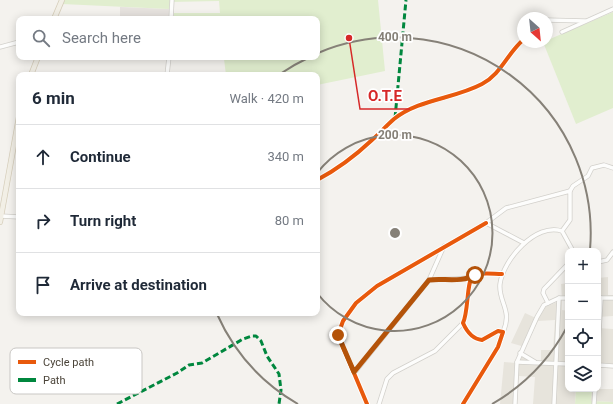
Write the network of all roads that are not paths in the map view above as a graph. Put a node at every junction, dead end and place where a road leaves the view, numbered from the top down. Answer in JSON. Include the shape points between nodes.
{"nodes":[{"id":1,"x":62,"y":0,"type":"edge"},
{"id":2,"x":172,"y":0,"type":"edge"},
{"id":3,"x":613,"y":9,"type":"edge"},
{"id":4,"x":55,"y":16,"type":"edge"},
{"id":5,"x":171,"y":16,"type":"edge"},
{"id":6,"x":553,"y":20,"type":"edge"},
{"id":7,"x":586,"y":21,"type":"junction"},
{"id":8,"x":562,"y":32,"type":"dead end"},
{"id":9,"x":16,"y":43,"type":"edge"},
{"id":10,"x":0,"y":46,"type":"edge"},
{"id":11,"x":517,"y":46,"type":"edge"},
{"id":12,"x":37,"y":60,"type":"edge"},
{"id":13,"x":169,"y":60,"type":"edge"},
{"id":14,"x":31,"y":72,"type":"edge"},
{"id":15,"x":167,"y":72,"type":"edge"},
{"id":16,"x":16,"y":134,"type":"edge"},
{"id":17,"x":613,"y":168,"type":"edge"},
{"id":18,"x":320,"y":178,"type":"edge"},
{"id":19,"x":570,"y":191,"type":"junction"},
{"id":20,"x":16,"y":217,"type":"edge"},
{"id":21,"x":1,"y":219,"type":"edge"},
{"id":22,"x":486,"y":223,"type":"junction"},
{"id":23,"x":562,"y":231,"type":"junction"},
{"id":24,"x":524,"y":243,"type":"junction"},
{"id":25,"x":444,"y":246,"type":"junction"},
{"id":26,"x":572,"y":248,"type":"edge"},
{"id":27,"x":613,"y":252,"type":"edge"},
{"id":28,"x":601,"y":261,"type":"edge"},
{"id":29,"x":565,"y":267,"type":"edge"},
{"id":30,"x":565,"y":269,"type":"edge"},
{"id":31,"x":560,"y":271,"type":"junction"},
{"id":32,"x":502,"y":274,"type":"junction"},
{"id":33,"x":471,"y":277,"type":"junction"},
{"id":34,"x":429,"y":280,"type":"junction"},
{"id":35,"x":559,"y":298,"type":"junction"},
{"id":36,"x":565,"y":298,"type":"edge"},
{"id":37,"x":601,"y":298,"type":"edge"},
{"id":38,"x":613,"y":298,"type":"edge"},
{"id":39,"x":548,"y":303,"type":"junction"},
{"id":40,"x":463,"y":323,"type":"junction"},
{"id":41,"x":503,"y":332,"type":"junction"},
{"id":42,"x":520,"y":354,"type":"junction"},
{"id":43,"x":517,"y":362,"type":"junction"},
{"id":44,"x":536,"y":362,"type":"junction"},
{"id":45,"x":555,"y":363,"type":"junction"},
{"id":46,"x":565,"y":364,"type":"edge"},
{"id":47,"x":601,"y":365,"type":"edge"},
{"id":48,"x":613,"y":366,"type":"edge"},
{"id":49,"x":354,"y":372,"type":"junction"},
{"id":50,"x":595,"y":392,"type":"edge"},
{"id":51,"x":367,"y":404,"type":"edge"},
{"id":52,"x":379,"y":404,"type":"edge"},
{"id":53,"x":463,"y":404,"type":"edge"},
{"id":54,"x":515,"y":404,"type":"edge"},
{"id":55,"x":554,"y":404,"type":"edge"},
{"id":56,"x":594,"y":404,"type":"edge"}],
"edges":[{"from":1,"to":4,"type":"main road"},
{"from":2,"to":5,"type":"street"},
{"from":3,"to":7,"type":"street"},
{"from":6,"to":7,"type":"street"},
{"from":7,"to":8,"type":"street"},
{"from":9,"to":10,"type":"street"},
{"from":11,"to":18,"type":"street","via":[[490,80],[466,91],[426,102],[395,118],[364,147]]},
{"from":12,"to":14,"type":"main road"},
{"from":13,"to":15,"type":"street"},
{"from":16,"to":21,"type":"main road"},
{"from":17,"to":19,"type":"street","via":[[604,165],[592,168],[588,176]]},
{"from":19,"to":22,"type":"street","via":[[506,208]]},
{"from":19,"to":23,"type":"street","via":[[570,220]]},
{"from":20,"to":21,"type":"street"},
{"from":22,"to":24,"type":"street"},
{"from":22,"to":25,"type":"street"},
{"from":23,"to":24,"type":"street","via":[[554,228],[544,231]]},
{"from":23,"to":26,"type":"street"},
{"from":24,"to":32,"type":"street"},
{"from":25,"to":34,"type":"street"},
{"from":25,"to":49,"type":"street","via":[[377,286],[349,312],[338,335]]},
{"from":27,"to":28,"type":"street","via":[[607,260]]},
{"from":29,"to":31,"type":"street"},
{"from":30,"to":31,"type":"street"},
{"from":31,"to":39,"type":"street","via":[[544,289],[543,293]]},
{"from":32,"to":33,"type":"street"},
{"from":32,"to":41,"type":"street","via":[[500,289],[507,318]]},
{"from":33,"to":34,"type":"street","via":[[460,280]]},
{"from":33,"to":40,"type":"street"},
{"from":34,"to":49,"type":"street"},
{"from":35,"to":36,"type":"street"},
{"from":35,"to":39,"type":"street"},
{"from":35,"to":45,"type":"street"},
{"from":37,"to":38,"type":"street"},
{"from":39,"to":42,"type":"street","via":[[537,317]]},
{"from":40,"to":41,"type":"street","via":[[466,330],[477,339],[482,340],[498,331]]},
{"from":40,"to":52,"type":"street","via":[[435,351],[393,373],[387,379]]},
{"from":41,"to":53,"type":"street","via":[[498,347]]},
{"from":42,"to":43,"type":"street"},
{"from":42,"to":44,"type":"street"},
{"from":43,"to":44,"type":"street"},
{"from":43,"to":54,"type":"street"},
{"from":44,"to":45,"type":"street"},
{"from":45,"to":46,"type":"street"},
{"from":45,"to":55,"type":"street"},
{"from":47,"to":48,"type":"street"},
{"from":49,"to":51,"type":"street"},
{"from":50,"to":56,"type":"street"}]}
